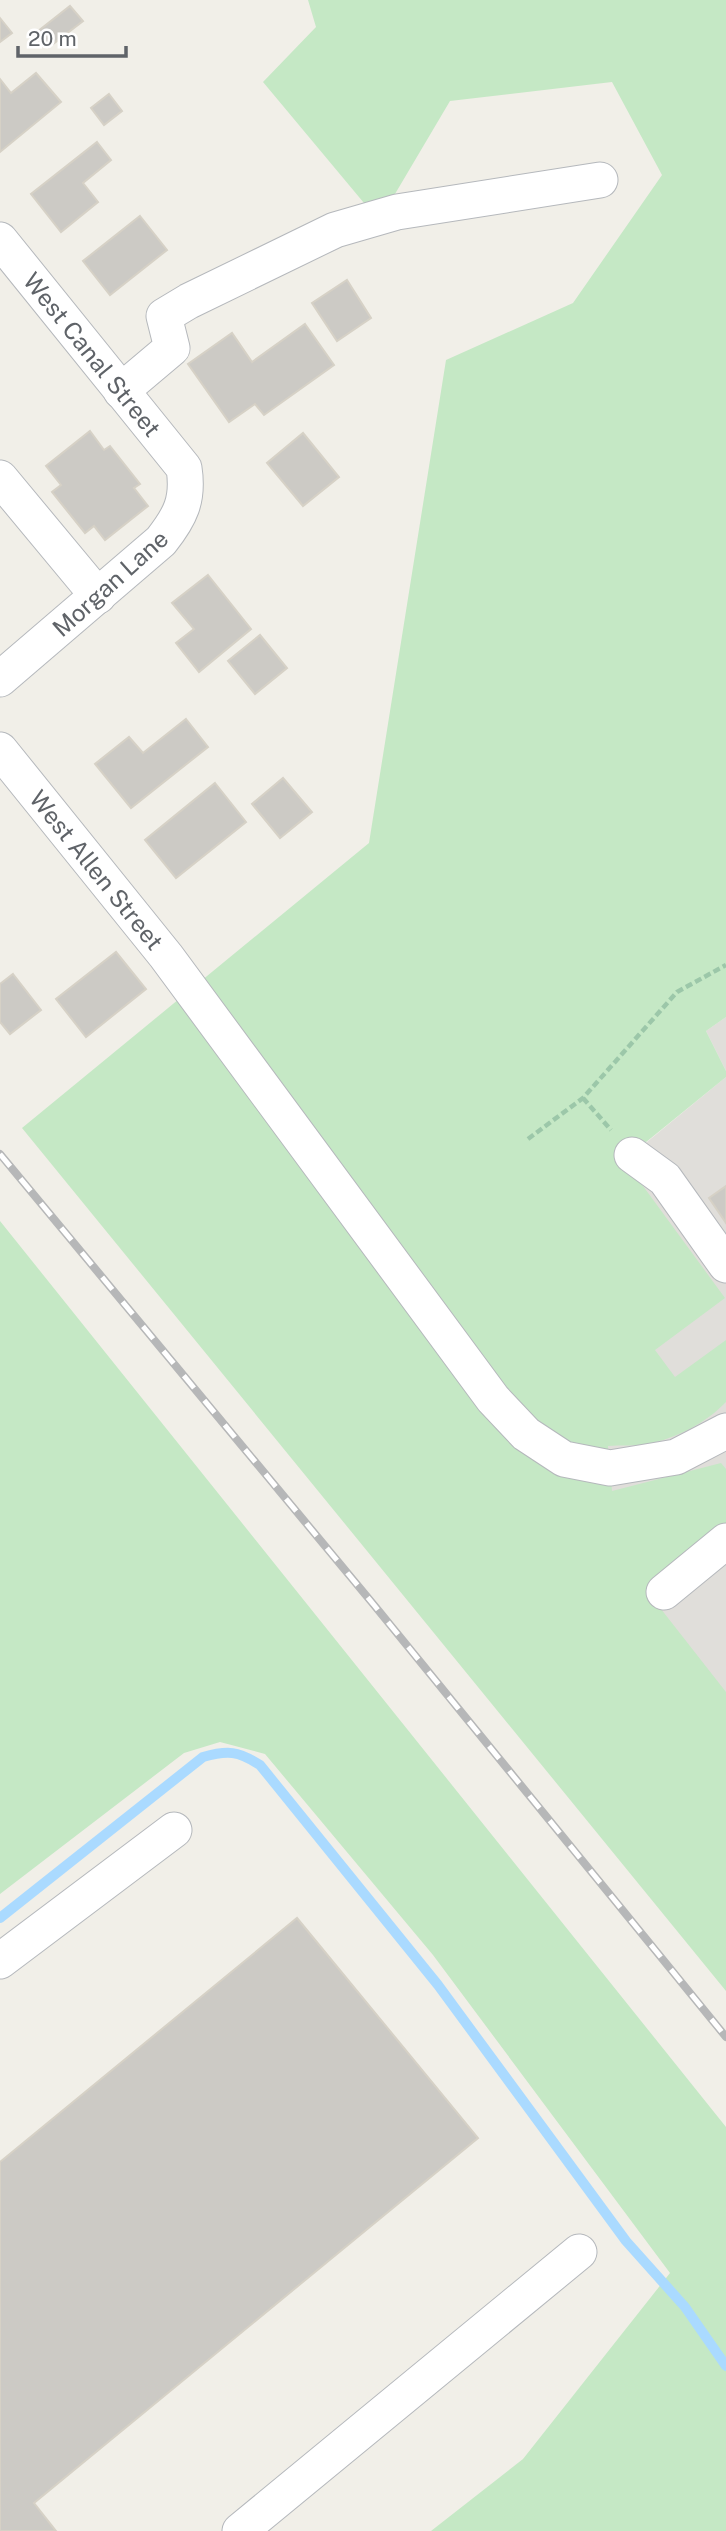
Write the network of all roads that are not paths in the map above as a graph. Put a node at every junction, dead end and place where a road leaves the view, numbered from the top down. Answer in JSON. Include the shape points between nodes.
{"nodes":[{"id":1,"x":600,"y":180,"type":"dead end"},
{"id":2,"x":0,"y":240,"type":"edge"},
{"id":3,"x":121,"y":391,"type":"junction"},
{"id":4,"x":184,"y":468,"type":"joint"},
{"id":5,"x":0,"y":478,"type":"edge"},
{"id":6,"x":98,"y":596,"type":"junction"},
{"id":7,"x":0,"y":679,"type":"edge"},
{"id":8,"x":0,"y":750,"type":"edge"},
{"id":9,"x":632,"y":1155,"type":"dead end"},
{"id":10,"x":726,"y":1265,"type":"edge"},
{"id":11,"x":726,"y":1431,"type":"edge"},
{"id":12,"x":726,"y":1541,"type":"edge"},
{"id":13,"x":664,"y":1592,"type":"dead end"},
{"id":14,"x":174,"y":1830,"type":"dead end"},
{"id":15,"x":0,"y":1961,"type":"edge"},
{"id":16,"x":579,"y":2252,"type":"dead end"},
{"id":17,"x":240,"y":2531,"type":"edge"}],
"edges":[{"from":1,"to":3,"type":"street","via":[[397,212],[335,230],[164,316],[172,348]]},
{"from":2,"to":3,"type":"street","name":"West Canal Street"},
{"from":3,"to":4,"type":"street","name":"West Canal Street"},
{"from":4,"to":6,"type":"street","name":"Morgan Lane","via":[[187,487],[176,523]]},
{"from":5,"to":6,"type":"street"},
{"from":6,"to":7,"type":"street","name":"Morgan Lane"},
{"from":8,"to":11,"type":"street","name":"West Allen Street","via":[[166,956],[493,1399],[526,1434],[564,1460],[610,1468],[676,1457]]},
{"from":9,"to":10,"type":"street","via":[[664,1179]]},
{"from":12,"to":13,"type":"street"},
{"from":14,"to":15,"type":"street"},
{"from":16,"to":17,"type":"street"}]}
